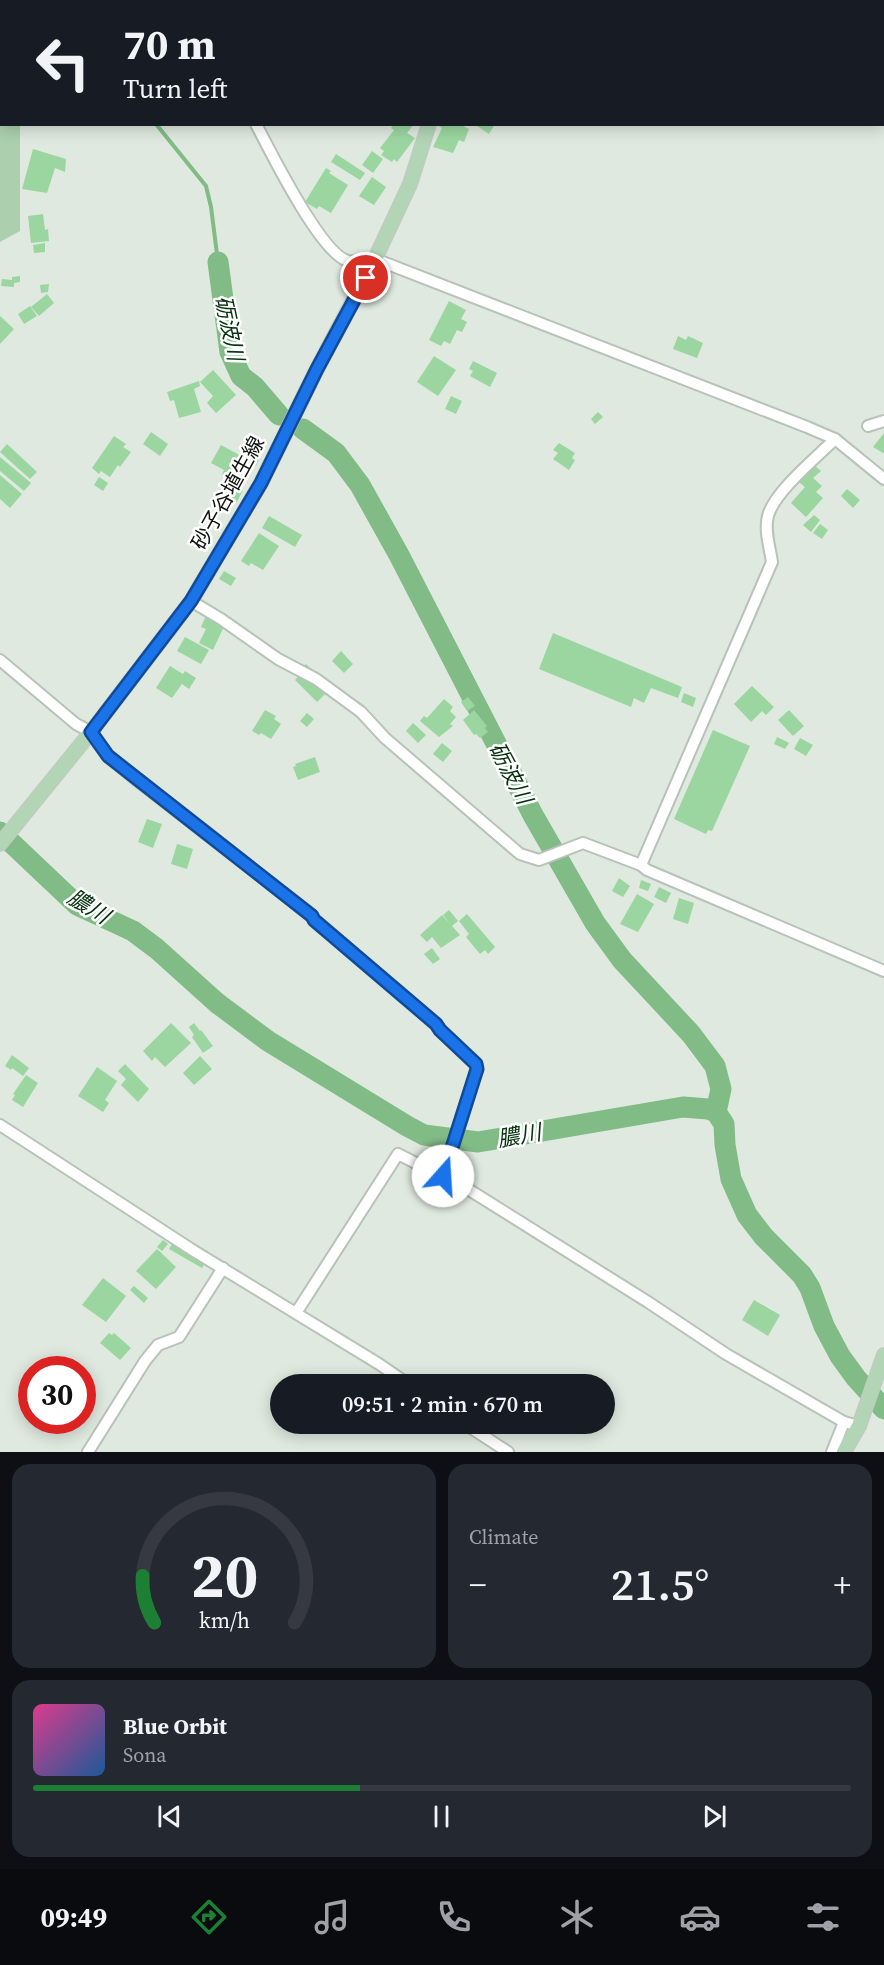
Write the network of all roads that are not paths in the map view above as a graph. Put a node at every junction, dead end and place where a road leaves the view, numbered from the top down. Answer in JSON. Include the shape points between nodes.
{"nodes":[{"id":1,"x":257,"y":126,"type":"edge"},
{"id":2,"x":428,"y":126,"type":"edge"},
{"id":3,"x":375,"y":259,"type":"junction"},
{"id":4,"x":884,"y":421,"type":"edge"},
{"id":5,"x":868,"y":426,"type":"dead end"},
{"id":6,"x":836,"y":439,"type":"junction"},
{"id":7,"x":884,"y":479,"type":"edge"},
{"id":8,"x":191,"y":601,"type":"junction"},
{"id":9,"x":0,"y":660,"type":"edge"},
{"id":10,"x":91,"y":732,"type":"junction"},
{"id":11,"x":0,"y":844,"type":"edge"},
{"id":12,"x":640,"y":865,"type":"junction"},
{"id":13,"x":884,"y":971,"type":"edge"},
{"id":14,"x":0,"y":1125,"type":"edge"},
{"id":15,"x":444,"y":1174,"type":"junction"},
{"id":16,"x":223,"y":1268,"type":"junction"},
{"id":17,"x":296,"y":1313,"type":"junction"},
{"id":18,"x":884,"y":1355,"type":"edge"},
{"id":19,"x":392,"y":1374,"type":"edge"},
{"id":20,"x":844,"y":1422,"type":"junction"},
{"id":21,"x":859,"y":1426,"type":"junction"},
{"id":22,"x":480,"y":1434,"type":"edge"},
{"id":23,"x":88,"y":1452,"type":"edge"},
{"id":24,"x":508,"y":1452,"type":"edge"},
{"id":25,"x":832,"y":1452,"type":"edge"},
{"id":26,"x":844,"y":1452,"type":"edge"}],
"edges":[{"from":1,"to":3,"type":"street","via":[[290,190],[322,237],[349,261]]},
{"from":2,"to":3,"type":"main road","name":"砂子谷埴生線","via":[[410,184]]},
{"from":3,"to":6,"type":"street"},
{"from":3,"to":8,"type":"main road","name":"砂子谷埴生線","via":[[261,483]]},
{"from":4,"to":5,"type":"street"},
{"from":6,"to":7,"type":"street"},
{"from":6,"to":12,"type":"street","via":[[793,479],[773,504],[767,525],[772,562]]},
{"from":8,"to":10,"type":"main road","name":"砂子谷埴生線"},
{"from":8,"to":12,"type":"street","via":[[278,659],[316,679],[360,712],[520,854],[540,860],[583,843]]},
{"from":9,"to":10,"type":"street","via":[[76,724]]},
{"from":10,"to":11,"type":"main road","name":"砂子谷埴生線"},
{"from":10,"to":15,"type":"street","via":[[108,756],[312,916],[476,1064]]},
{"from":12,"to":13,"type":"street"},
{"from":14,"to":16,"type":"street"},
{"from":15,"to":17,"type":"street","via":[[398,1154]]},
{"from":15,"to":20,"type":"street","via":[[726,1354]]},
{"from":16,"to":17,"type":"street"},
{"from":16,"to":23,"type":"street","via":[[179,1337],[158,1345],[145,1361]]},
{"from":17,"to":19,"type":"street"},
{"from":18,"to":21,"type":"main road"},
{"from":20,"to":21,"type":"street"},
{"from":20,"to":25,"type":"street"},
{"from":21,"to":26,"type":"main road"},
{"from":22,"to":24,"type":"street"}]}
